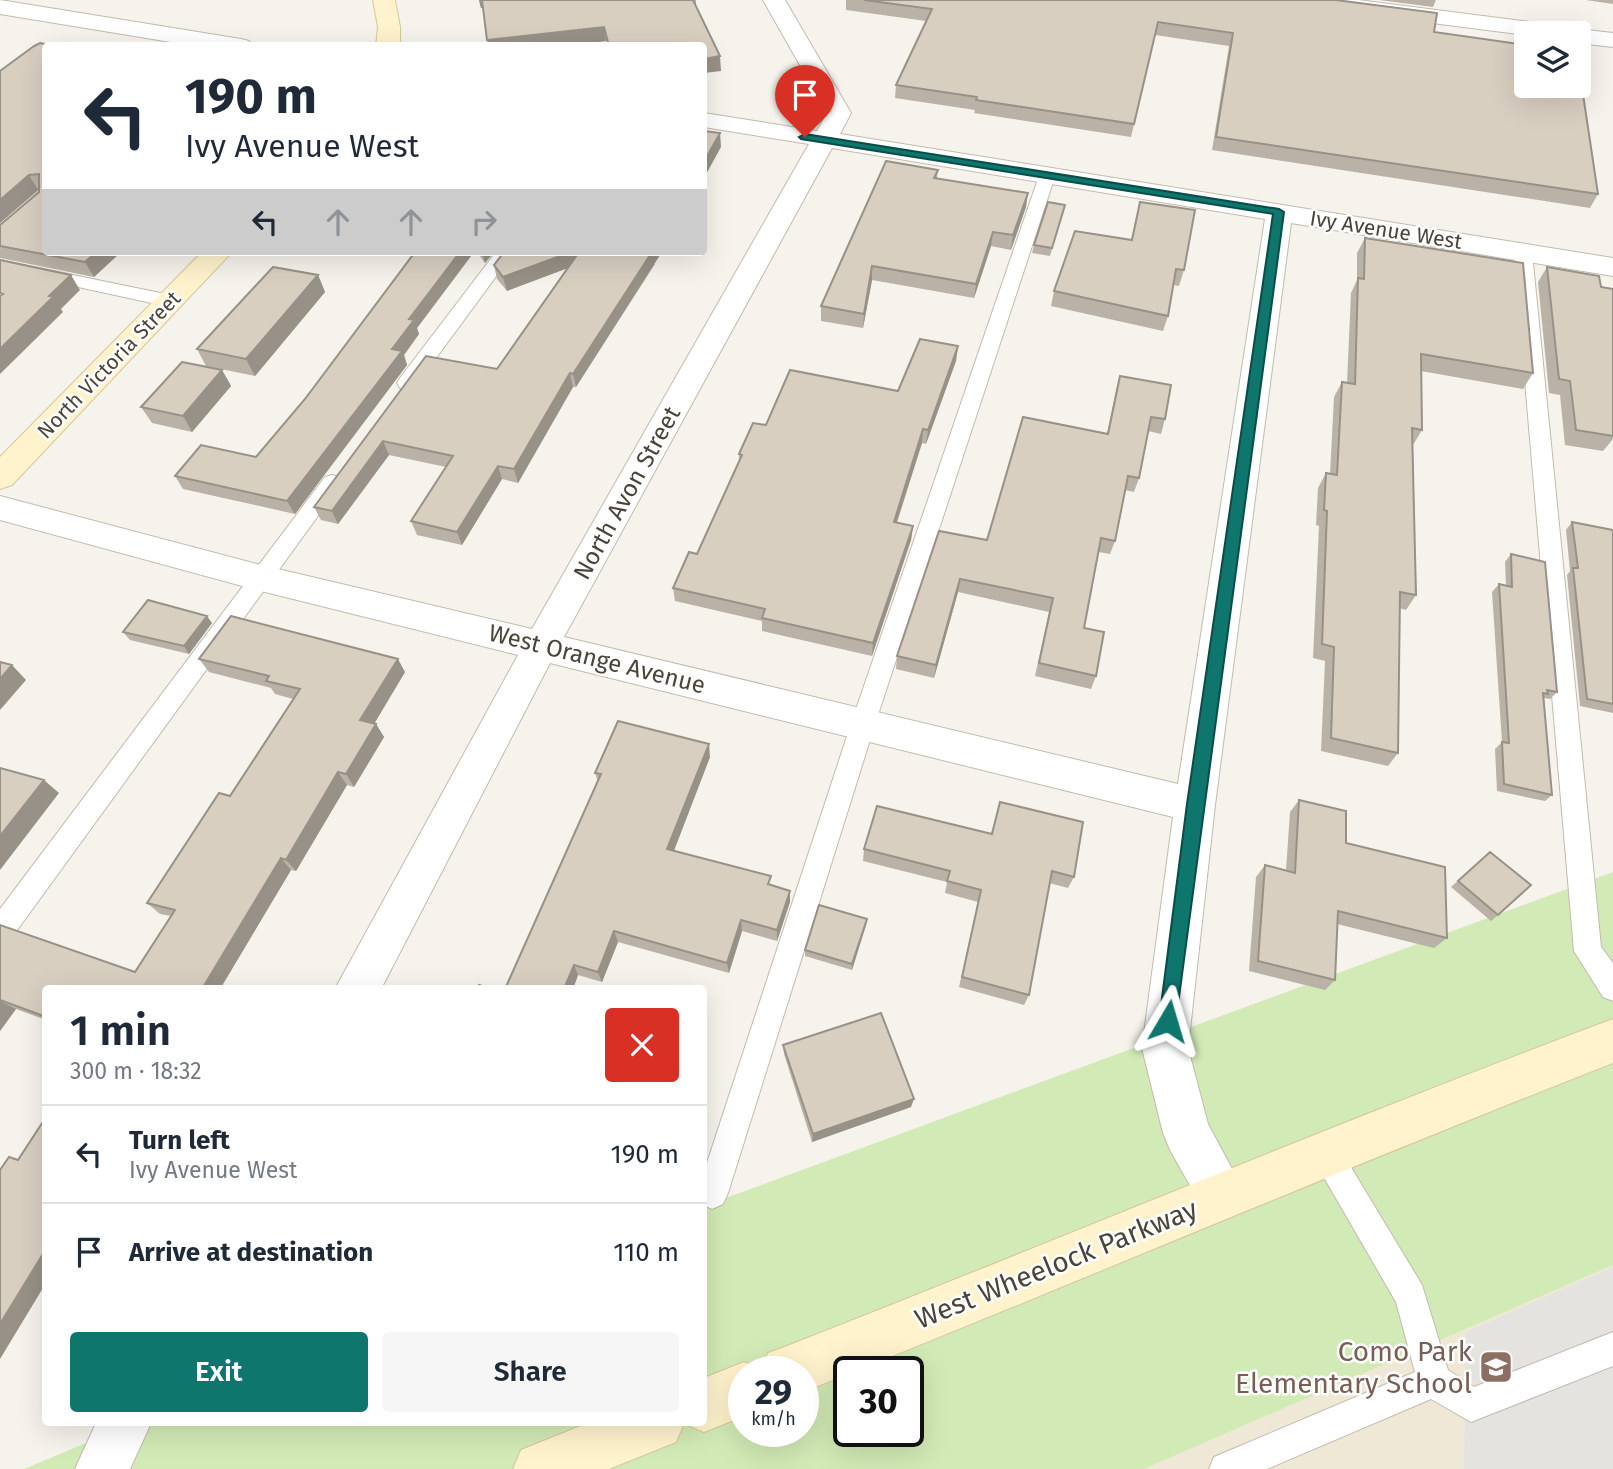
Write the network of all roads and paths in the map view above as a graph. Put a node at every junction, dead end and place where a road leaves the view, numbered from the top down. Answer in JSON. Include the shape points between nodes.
{"nodes":[{"id":1,"x":384,"y":0,"type":"edge"},
{"id":2,"x":774,"y":0,"type":"edge"},
{"id":3,"x":1307,"y":0,"type":"edge"},
{"id":4,"x":0,"y":7,"type":"edge"},
{"id":5,"x":1514,"y":27,"type":"edge"},
{"id":6,"x":1591,"y":37,"type":"edge"},
{"id":7,"x":1613,"y":40,"type":"edge"},
{"id":8,"x":210,"y":42,"type":"edge"},
{"id":9,"x":388,"y":42,"type":"edge"},
{"id":10,"x":707,"y":120,"type":"edge"},
{"id":11,"x":824,"y":140,"type":"junction"},
{"id":12,"x":1047,"y":176,"type":"junction"},
{"id":13,"x":1279,"y":212,"type":"junction"},
{"id":14,"x":1523,"y":253,"type":"junction"},
{"id":15,"x":214,"y":256,"type":"edge"},
{"id":16,"x":502,"y":256,"type":"edge"},
{"id":17,"x":0,"y":265,"type":"edge"},
{"id":18,"x":1613,"y":267,"type":"edge"},
{"id":19,"x":170,"y":301,"type":"junction"},
{"id":20,"x":391,"y":404,"type":"edge"},
{"id":21,"x":342,"y":469,"type":"edge"},
{"id":22,"x":0,"y":477,"type":"edge"},
{"id":23,"x":0,"y":508,"type":"edge"},
{"id":24,"x":261,"y":578,"type":"junction"},
{"id":25,"x":541,"y":646,"type":"junction"},
{"id":26,"x":863,"y":724,"type":"junction"},
{"id":27,"x":1195,"y":804,"type":"junction"},
{"id":28,"x":0,"y":931,"type":"edge"},
{"id":29,"x":359,"y":985,"type":"edge"},
{"id":30,"x":1613,"y":987,"type":"edge"},
{"id":31,"x":1613,"y":1041,"type":"edge"},
{"id":32,"x":1326,"y":1154,"type":"junction"},
{"id":33,"x":712,"y":1194,"type":"dead end"},
{"id":34,"x":1222,"y":1195,"type":"junction"},
{"id":35,"x":1613,"y":1349,"type":"edge"},
{"id":36,"x":819,"y":1359,"type":"edge"},
{"id":37,"x":1434,"y":1381,"type":"junction"},
{"id":38,"x":728,"y":1395,"type":"edge"},
{"id":39,"x":707,"y":1404,"type":"edge"},
{"id":40,"x":123,"y":1426,"type":"edge"},
{"id":41,"x":649,"y":1426,"type":"edge"},
{"id":42,"x":102,"y":1469,"type":"edge"},
{"id":43,"x":540,"y":1469,"type":"edge"},
{"id":44,"x":1226,"y":1469,"type":"edge"}],
"edges":[{"from":1,"to":9,"type":"street"},
{"from":2,"to":11,"type":"street","name":"North Avon Street","via":[[839,113]]},
{"from":3,"to":5,"type":"street"},
{"from":4,"to":8,"type":"street"},
{"from":6,"to":7,"type":"street"},
{"from":10,"to":11,"type":"street","name":"Ivy Avenue West"},
{"from":11,"to":12,"type":"street","name":"Ivy Avenue West"},
{"from":11,"to":25,"type":"street","name":"North Avon Street"},
{"from":12,"to":13,"type":"street","name":"Ivy Avenue West"},
{"from":12,"to":26,"type":"lane"},
{"from":13,"to":14,"type":"street","name":"Ivy Avenue West"},
{"from":13,"to":27,"type":"street"},
{"from":14,"to":18,"type":"street","name":"Ivy Avenue West"},
{"from":14,"to":30,"type":"lane","via":[[1588,951]]},
{"from":15,"to":19,"type":"street","name":"North Victoria Street"},
{"from":16,"to":20,"type":"lane"},
{"from":17,"to":19,"type":"lane"},
{"from":19,"to":22,"type":"street","name":"North Victoria Street"},
{"from":21,"to":24,"type":"lane"},
{"from":23,"to":24,"type":"street","name":"West Orange Avenue"},
{"from":24,"to":25,"type":"street","name":"West Orange Avenue"},
{"from":24,"to":28,"type":"lane"},
{"from":25,"to":26,"type":"street","name":"West Orange Avenue"},
{"from":25,"to":29,"type":"street","name":"North Avon Street"},
{"from":26,"to":27,"type":"street","name":"West Orange Avenue"},
{"from":26,"to":33,"type":"lane"},
{"from":27,"to":34,"type":"street","via":[[1165,1048],[1187,1133]]},
{"from":31,"to":32,"type":"street","name":"West Wheelock Parkway"},
{"from":32,"to":34,"type":"street","name":"West Wheelock Parkway"},
{"from":32,"to":37,"type":"lane","via":[[1411,1296]]},
{"from":34,"to":36,"type":"street","name":"West Wheelock Parkway"},
{"from":35,"to":37,"type":"lane","via":[[1471,1405]]},
{"from":37,"to":44,"type":"lane"},
{"from":38,"to":39,"type":"street"},
{"from":40,"to":42,"type":"street"},
{"from":41,"to":43,"type":"street"}]}
